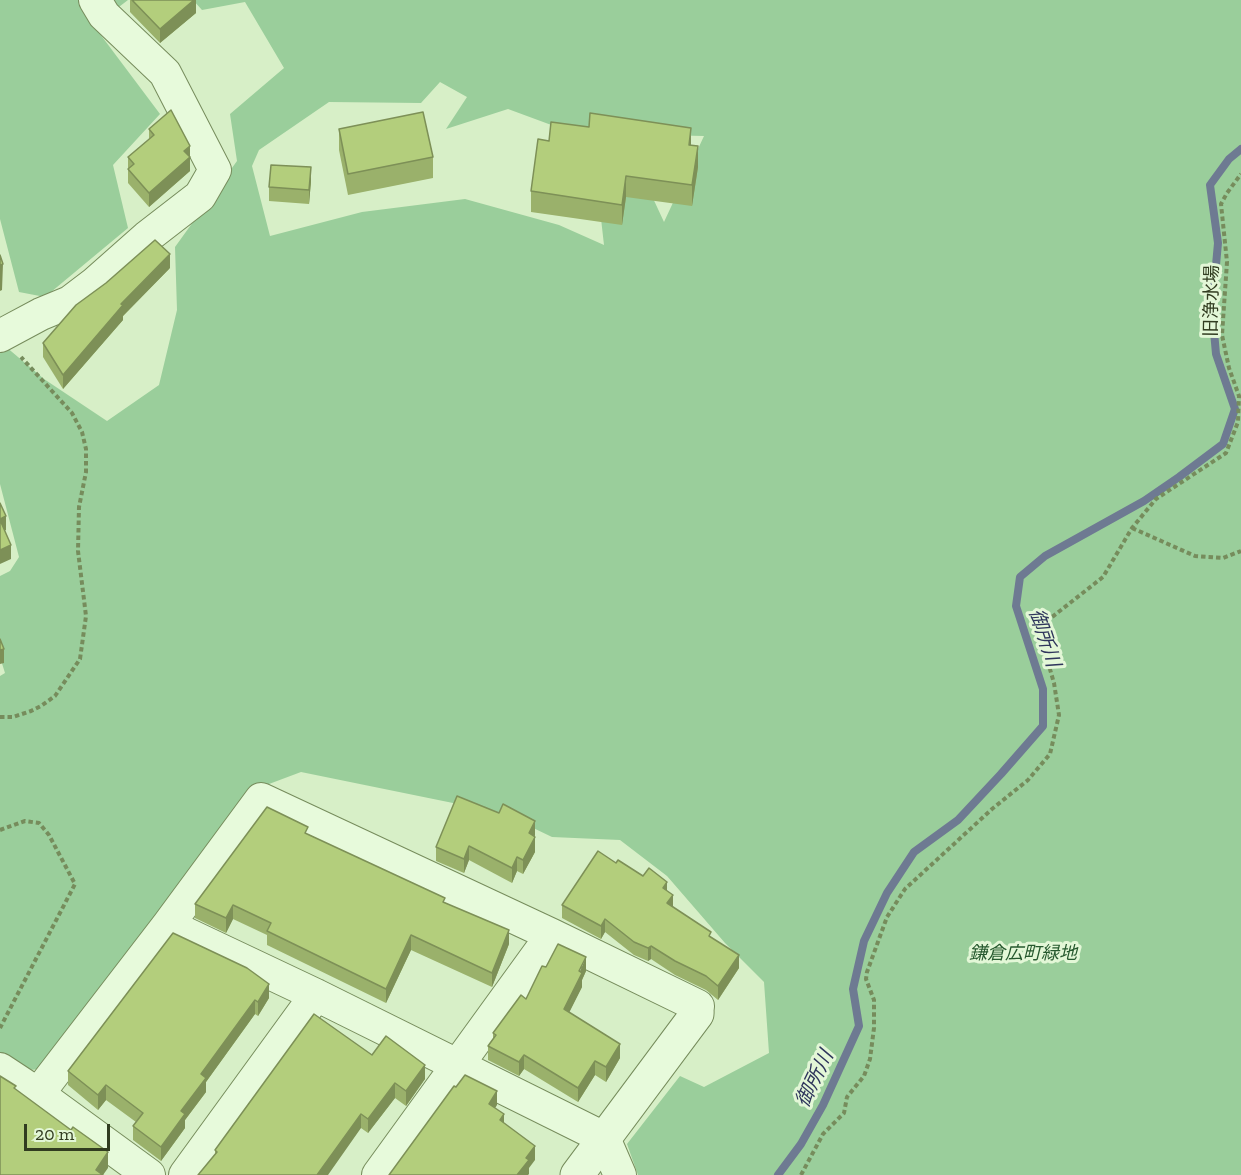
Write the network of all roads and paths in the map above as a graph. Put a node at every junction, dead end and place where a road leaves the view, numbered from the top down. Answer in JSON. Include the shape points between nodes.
{"nodes":[{"id":1,"x":95,"y":0,"type":"edge"},
{"id":2,"x":1241,"y":174,"type":"edge"},
{"id":3,"x":2,"y":336,"type":"edge"},
{"id":4,"x":1132,"y":528,"type":"junction"},
{"id":5,"x":1241,"y":551,"type":"edge"},
{"id":6,"x":0,"y":717,"type":"edge"},
{"id":7,"x":0,"y":830,"type":"edge"},
{"id":8,"x":168,"y":925,"type":"junction"},
{"id":9,"x":552,"y":935,"type":"junction"},
{"id":10,"x":316,"y":995,"type":"junction"},
{"id":11,"x":697,"y":1014,"type":"joint"},
{"id":12,"x":0,"y":1028,"type":"edge"},
{"id":13,"x":458,"y":1066,"type":"junction"},
{"id":14,"x":0,"y":1069,"type":"edge"},
{"id":15,"x":38,"y":1094,"type":"junction"},
{"id":16,"x":604,"y":1138,"type":"junction"},
{"id":17,"x":149,"y":1175,"type":"edge"},
{"id":18,"x":185,"y":1175,"type":"edge"},
{"id":19,"x":378,"y":1175,"type":"edge"},
{"id":20,"x":577,"y":1175,"type":"edge"},
{"id":21,"x":620,"y":1175,"type":"edge"},
{"id":22,"x":801,"y":1175,"type":"edge"}],
"edges":[{"from":1,"to":3,"type":"street","via":[[104,15],[165,73],[215,170],[200,196],[95,283],[70,302]]},
{"from":2,"to":4,"type":"path","name":"旧浄水場","via":[[1221,204],[1227,262],[1222,335],[1239,396],[1238,422],[1226,453],[1156,499]]},
{"from":3,"to":6,"type":"path","via":[[72,413],[82,432],[86,472],[79,507],[78,551],[86,616],[80,659],[55,696],[31,711]]},
{"from":4,"to":5,"type":"path","via":[[1195,556],[1223,558]]},
{"from":4,"to":22,"type":"path","name":"旧浄水場","via":[[1103,577],[1047,621],[1042,642],[1059,715],[1050,754],[1028,780],[905,889],[887,917],[866,979],[874,1000],[870,1059],[864,1076],[847,1097],[844,1113],[824,1134]]},
{"from":7,"to":12,"type":"path","via":[[25,821],[39,823],[75,884]]},
{"from":8,"to":9,"type":"street","via":[[261,799]]},
{"from":8,"to":10,"type":"street"},
{"from":8,"to":15,"type":"street"},
{"from":9,"to":11,"type":"street","via":[[698,1006]]},
{"from":9,"to":13,"type":"street"},
{"from":10,"to":13,"type":"street"},
{"from":10,"to":18,"type":"street"},
{"from":11,"to":16,"type":"street"},
{"from":13,"to":16,"type":"street"},
{"from":13,"to":19,"type":"street"},
{"from":14,"to":15,"type":"street"},
{"from":15,"to":17,"type":"street"},
{"from":16,"to":20,"type":"street"},
{"from":16,"to":21,"type":"street"}]}
